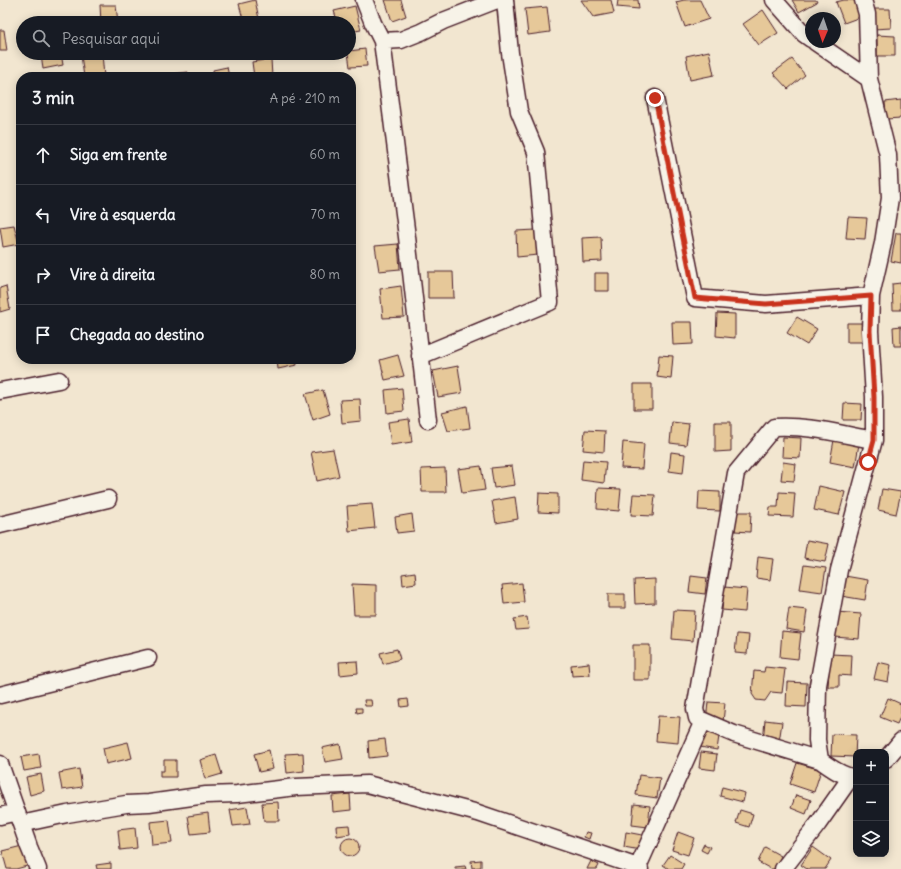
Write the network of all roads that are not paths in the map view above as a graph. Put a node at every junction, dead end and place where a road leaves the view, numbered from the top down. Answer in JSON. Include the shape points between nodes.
{"nodes":[{"id":1,"x":364,"y":0,"type":"edge"},
{"id":2,"x":497,"y":0,"type":"edge"},
{"id":3,"x":505,"y":0,"type":"edge"},
{"id":4,"x":774,"y":0,"type":"edge"},
{"id":5,"x":863,"y":0,"type":"edge"},
{"id":6,"x":805,"y":35,"type":"edge"},
{"id":7,"x":382,"y":41,"type":"junction"},
{"id":8,"x":824,"y":48,"type":"edge"},
{"id":9,"x":869,"y":79,"type":"junction"},
{"id":10,"x":655,"y":98,"type":"dead end"},
{"id":11,"x":871,"y":296,"type":"junction"},
{"id":12,"x":420,"y":356,"type":"junction"},
{"id":13,"x":59,"y":380,"type":"dead end"},
{"id":14,"x":0,"y":391,"type":"edge"},
{"id":15,"x":428,"y":420,"type":"dead end"},
{"id":16,"x":874,"y":440,"type":"junction"},
{"id":17,"x":108,"y":499,"type":"dead end"},
{"id":18,"x":0,"y":525,"type":"edge"},
{"id":19,"x":148,"y":658,"type":"dead end"},
{"id":20,"x":0,"y":695,"type":"edge"},
{"id":21,"x":703,"y":721,"type":"junction"},
{"id":22,"x":901,"y":741,"type":"edge"},
{"id":23,"x":889,"y":755,"type":"edge"},
{"id":24,"x":820,"y":760,"type":"junction"},
{"id":25,"x":0,"y":764,"type":"edge"},
{"id":26,"x":853,"y":777,"type":"edge"},
{"id":27,"x":853,"y":778,"type":"edge"},
{"id":28,"x":0,"y":816,"type":"edge"},
{"id":29,"x":19,"y":818,"type":"junction"},
{"id":30,"x":639,"y":868,"type":"edge"},
{"id":31,"x":38,"y":869,"type":"edge"},
{"id":32,"x":783,"y":869,"type":"edge"}],
"edges":[{"from":1,"to":7,"type":"street"},
{"from":2,"to":7,"type":"street","via":[[401,40]]},
{"from":3,"to":12,"type":"street","via":[[519,111],[536,152],[550,302]]},
{"from":4,"to":6,"type":"street"},
{"from":5,"to":9,"type":"street","via":[[867,14]]},
{"from":7,"to":12,"type":"street"},
{"from":8,"to":9,"type":"street"},
{"from":9,"to":11,"type":"street","via":[[888,155],[890,198]]},
{"from":10,"to":11,"type":"street","via":[[695,298],[766,304]]},
{"from":11,"to":16,"type":"street"},
{"from":12,"to":15,"type":"street"},
{"from":13,"to":14,"type":"street"},
{"from":16,"to":21,"type":"street","via":[[810,428],[774,427],[736,473],[695,709],[698,718]]},
{"from":16,"to":24,"type":"street","via":[[839,570],[818,685],[817,740]]},
{"from":17,"to":18,"type":"street"},
{"from":19,"to":20,"type":"street"},
{"from":21,"to":24,"type":"street","via":[[734,734]]},
{"from":21,"to":30,"type":"street"},
{"from":22,"to":23,"type":"street"},
{"from":24,"to":26,"type":"street","via":[[834,770]]},
{"from":25,"to":29,"type":"street"},
{"from":27,"to":32,"type":"street"},
{"from":28,"to":29,"type":"street"},
{"from":29,"to":30,"type":"street","via":[[206,795],[367,784],[478,813]]},
{"from":29,"to":31,"type":"street"}]}
